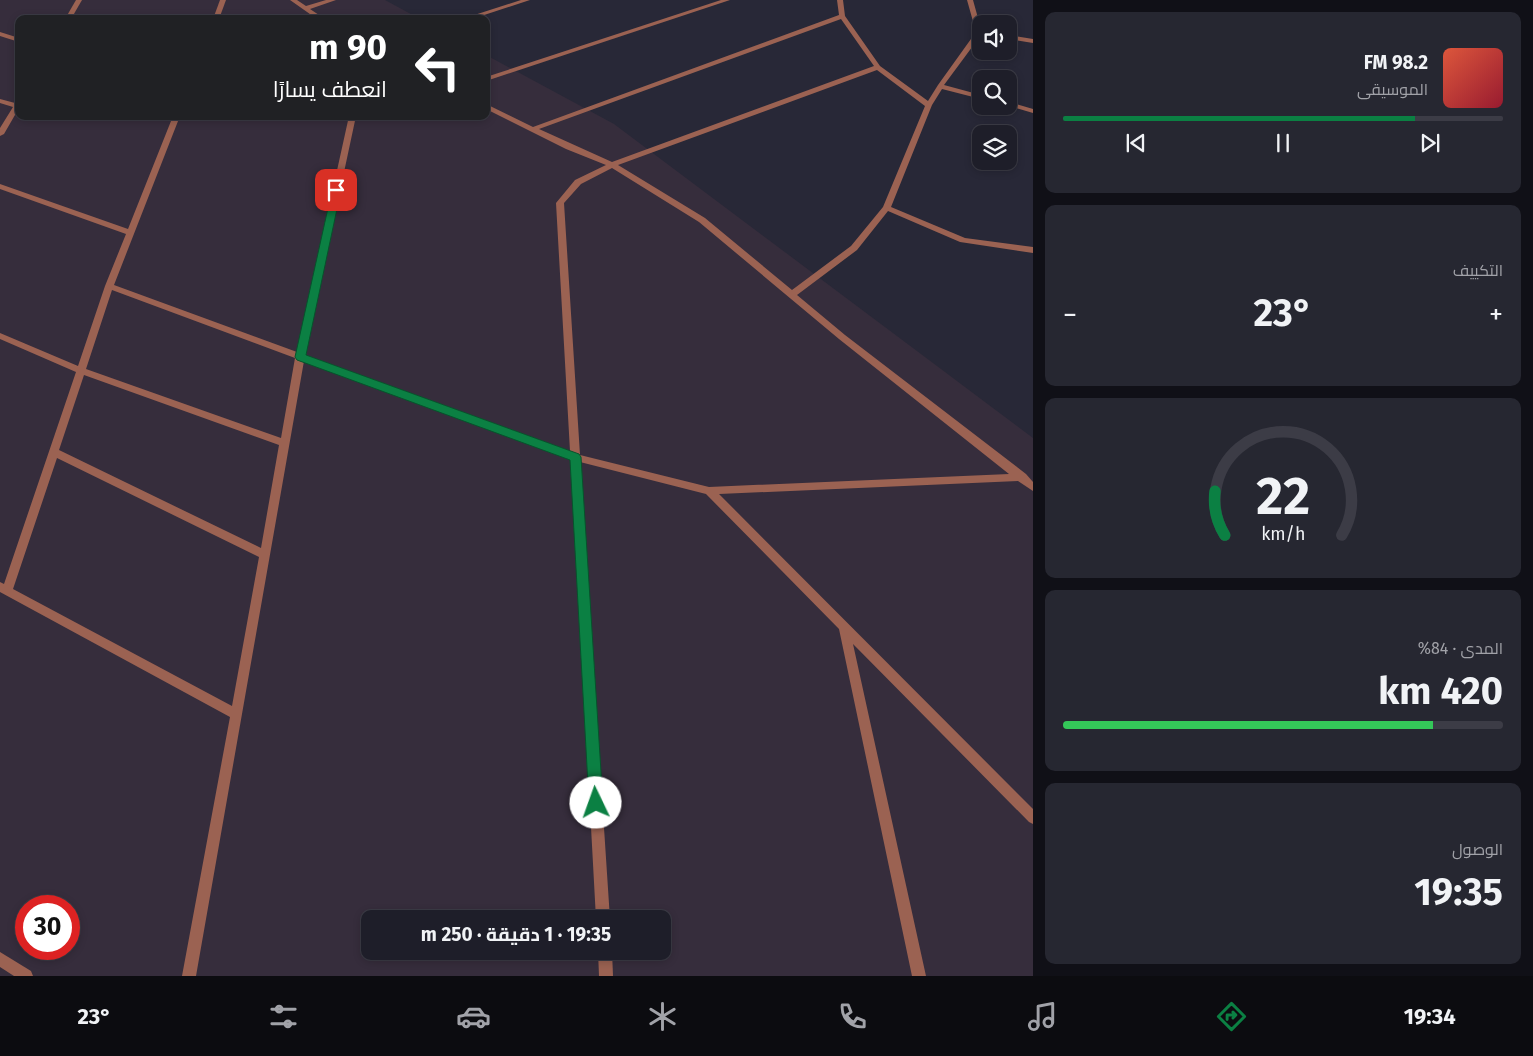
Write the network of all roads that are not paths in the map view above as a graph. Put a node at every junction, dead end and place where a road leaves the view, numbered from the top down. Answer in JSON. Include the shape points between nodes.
{"nodes":[{"id":1,"x":79,"y":0,"type":"edge"},
{"id":2,"x":223,"y":0,"type":"edge"},
{"id":3,"x":293,"y":0,"type":"edge"},
{"id":4,"x":333,"y":0,"type":"edge"},
{"id":5,"x":527,"y":0,"type":"edge"},
{"id":6,"x":727,"y":0,"type":"edge"},
{"id":7,"x":840,"y":0,"type":"edge"},
{"id":8,"x":970,"y":0,"type":"edge"},
{"id":9,"x":306,"y":8,"type":"junction"},
{"id":10,"x":70,"y":15,"type":"edge"},
{"id":11,"x":217,"y":15,"type":"edge"},
{"id":12,"x":316,"y":15,"type":"edge"},
{"id":13,"x":478,"y":15,"type":"edge"},
{"id":14,"x":975,"y":15,"type":"edge"},
{"id":15,"x":842,"y":16,"type":"junction"},
{"id":16,"x":0,"y":34,"type":"edge"},
{"id":17,"x":1017,"y":38,"type":"edge"},
{"id":18,"x":15,"y":39,"type":"edge"},
{"id":19,"x":1033,"y":41,"type":"edge"},
{"id":20,"x":972,"y":43,"type":"edge"},
{"id":21,"x":878,"y":67,"type":"junction"},
{"id":22,"x":490,"y":78,"type":"edge"},
{"id":23,"x":940,"y":86,"type":"junction"},
{"id":24,"x":972,"y":95,"type":"edge"},
{"id":25,"x":0,"y":101,"type":"edge"},
{"id":26,"x":15,"y":104,"type":"edge"},
{"id":27,"x":929,"y":105,"type":"junction"},
{"id":28,"x":1017,"y":106,"type":"edge"},
{"id":29,"x":490,"y":108,"type":"edge"},
{"id":30,"x":15,"y":109,"type":"edge"},
{"id":31,"x":1033,"y":110,"type":"edge"},
{"id":32,"x":175,"y":120,"type":"edge"},
{"id":33,"x":352,"y":120,"type":"edge"},
{"id":34,"x":533,"y":129,"type":"junction"},
{"id":35,"x":0,"y":134,"type":"edge"},
{"id":36,"x":612,"y":165,"type":"junction"},
{"id":37,"x":0,"y":186,"type":"edge"},
{"id":38,"x":888,"y":208,"type":"junction"},
{"id":39,"x":130,"y":233,"type":"junction"},
{"id":40,"x":1033,"y":250,"type":"edge"},
{"id":41,"x":109,"y":286,"type":"junction"},
{"id":42,"x":791,"y":295,"type":"junction"},
{"id":43,"x":0,"y":336,"type":"edge"},
{"id":44,"x":300,"y":357,"type":"junction"},
{"id":45,"x":81,"y":371,"type":"junction"},
{"id":46,"x":285,"y":443,"type":"junction"},
{"id":47,"x":54,"y":452,"type":"junction"},
{"id":48,"x":575,"y":457,"type":"junction"},
{"id":49,"x":1022,"y":477,"type":"junction"},
{"id":50,"x":1033,"y":486,"type":"edge"},
{"id":51,"x":709,"y":492,"type":"junction"},
{"id":52,"x":265,"y":555,"type":"junction"},
{"id":53,"x":4,"y":589,"type":"edge"},
{"id":54,"x":844,"y":628,"type":"junction"},
{"id":55,"x":236,"y":714,"type":"junction"},
{"id":56,"x":1033,"y":818,"type":"edge"},
{"id":57,"x":602,"y":910,"type":"edge"},
{"id":58,"x":0,"y":959,"type":"edge"},
{"id":59,"x":605,"y":960,"type":"edge"},
{"id":60,"x":26,"y":976,"type":"edge"},
{"id":61,"x":189,"y":976,"type":"edge"},
{"id":62,"x":606,"y":976,"type":"edge"},
{"id":63,"x":920,"y":976,"type":"edge"}],
"edges":[{"from":1,"to":10,"type":"street"},
{"from":2,"to":11,"type":"street"},
{"from":3,"to":9,"type":"street"},
{"from":4,"to":9,"type":"street"},
{"from":5,"to":13,"type":"street"},
{"from":6,"to":22,"type":"street"},
{"from":7,"to":15,"type":"street"},
{"from":8,"to":14,"type":"street"},
{"from":9,"to":12,"type":"street"},
{"from":15,"to":21,"type":"street"},
{"from":15,"to":34,"type":"street"},
{"from":16,"to":18,"type":"street"},
{"from":17,"to":19,"type":"street"},
{"from":20,"to":23,"type":"street"},
{"from":21,"to":27,"type":"street"},
{"from":21,"to":36,"type":"street"},
{"from":23,"to":24,"type":"street"},
{"from":23,"to":27,"type":"street"},
{"from":25,"to":26,"type":"street"},
{"from":27,"to":38,"type":"street"},
{"from":28,"to":31,"type":"street"},
{"from":29,"to":34,"type":"street"},
{"from":30,"to":35,"type":"street"},
{"from":32,"to":39,"type":"street"},
{"from":33,"to":44,"type":"street"},
{"from":34,"to":36,"type":"street"},
{"from":36,"to":42,"type":"street","via":[[702,220]]},
{"from":36,"to":48,"type":"street","via":[[578,182],[560,203]]},
{"from":37,"to":39,"type":"street"},
{"from":38,"to":40,"type":"street","via":[[963,240]]},
{"from":38,"to":42,"type":"street","via":[[854,248]]},
{"from":39,"to":41,"type":"street"},
{"from":41,"to":44,"type":"street"},
{"from":41,"to":45,"type":"street"},
{"from":42,"to":49,"type":"street"},
{"from":43,"to":45,"type":"street"},
{"from":44,"to":46,"type":"street"},
{"from":44,"to":48,"type":"street"},
{"from":45,"to":46,"type":"street"},
{"from":45,"to":47,"type":"street"},
{"from":46,"to":52,"type":"street"},
{"from":47,"to":52,"type":"street"},
{"from":47,"to":53,"type":"street"},
{"from":48,"to":51,"type":"street"},
{"from":48,"to":57,"type":"street"},
{"from":49,"to":50,"type":"street"},
{"from":49,"to":51,"type":"street"},
{"from":51,"to":54,"type":"street"},
{"from":52,"to":55,"type":"street"},
{"from":53,"to":55,"type":"street"},
{"from":54,"to":56,"type":"street"},
{"from":54,"to":63,"type":"street"},
{"from":55,"to":61,"type":"street"},
{"from":58,"to":60,"type":"street"},
{"from":59,"to":62,"type":"street"}]}
